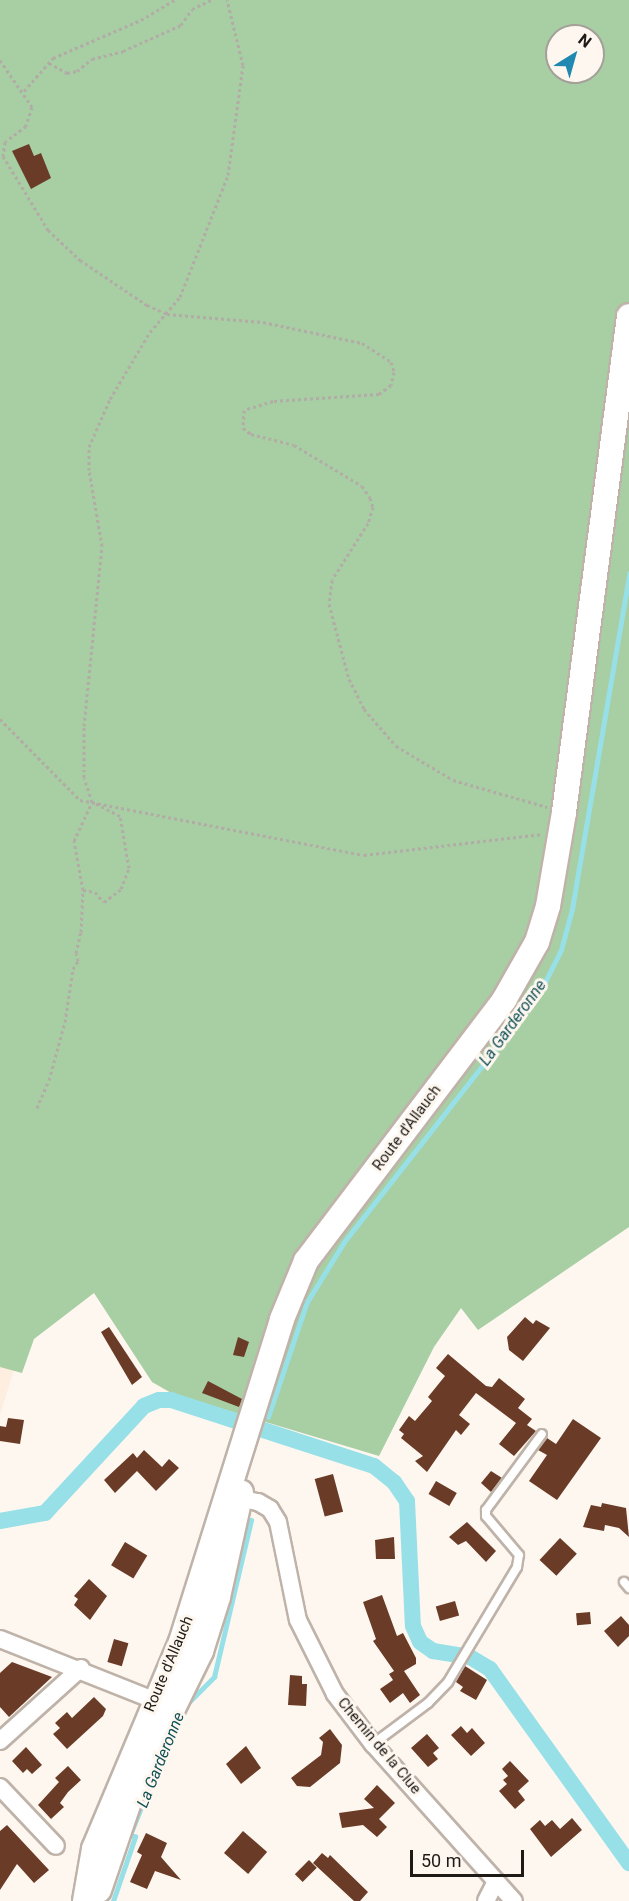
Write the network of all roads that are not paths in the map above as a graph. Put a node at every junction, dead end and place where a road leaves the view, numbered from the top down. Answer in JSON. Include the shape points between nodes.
{"nodes":[{"id":1,"x":629,"y":316,"type":"edge"},
{"id":2,"x":542,"y":1434,"type":"dead end"},
{"id":3,"x":232,"y":1497,"type":"junction"},
{"id":4,"x":0,"y":1639,"type":"edge"},
{"id":5,"x":81,"y":1668,"type":"junction"},
{"id":6,"x":164,"y":1704,"type":"junction"},
{"id":7,"x":0,"y":1741,"type":"edge"},
{"id":8,"x":374,"y":1744,"type":"junction"},
{"id":9,"x":0,"y":1787,"type":"edge"},
{"id":10,"x":126,"y":1787,"type":"junction"},
{"id":11,"x":56,"y":1846,"type":"dead end"},
{"id":12,"x":496,"y":1881,"type":"junction"},
{"id":13,"x":84,"y":1901,"type":"edge"},
{"id":14,"x":95,"y":1901,"type":"edge"},
{"id":15,"x":486,"y":1901,"type":"edge"},
{"id":16,"x":514,"y":1901,"type":"edge"}],
"edges":[{"from":1,"to":3,"type":"main road","name":"Route d'Allauch","via":[[563,822],[548,906],[523,972],[306,1261],[282,1319],[249,1424]]},
{"from":2,"to":8,"type":"lane","via":[[486,1510],[486,1516],[519,1555],[517,1567],[448,1682],[428,1703]]},
{"from":3,"to":6,"type":"main road","name":"Route d'Allauch","via":[[201,1651]]},
{"from":3,"to":8,"type":"street","name":"Chemin de la Clue","via":[[270,1509],[278,1522],[298,1620],[335,1694]]},
{"from":4,"to":5,"type":"street"},
{"from":5,"to":6,"type":"street"},
{"from":5,"to":7,"type":"street"},
{"from":6,"to":10,"type":"main road","name":"Route d'Allauch"},
{"from":8,"to":12,"type":"street","name":"Chemin de la Clue"},
{"from":9,"to":11,"type":"street"},
{"from":10,"to":13,"type":"main road","name":"Route d'Allauch","via":[[94,1848]]},
{"from":10,"to":14,"type":"main road","name":"Route d'Allauch"},
{"from":12,"to":15,"type":"street"},
{"from":12,"to":16,"type":"street","name":"Chemin de la Clue"}]}
